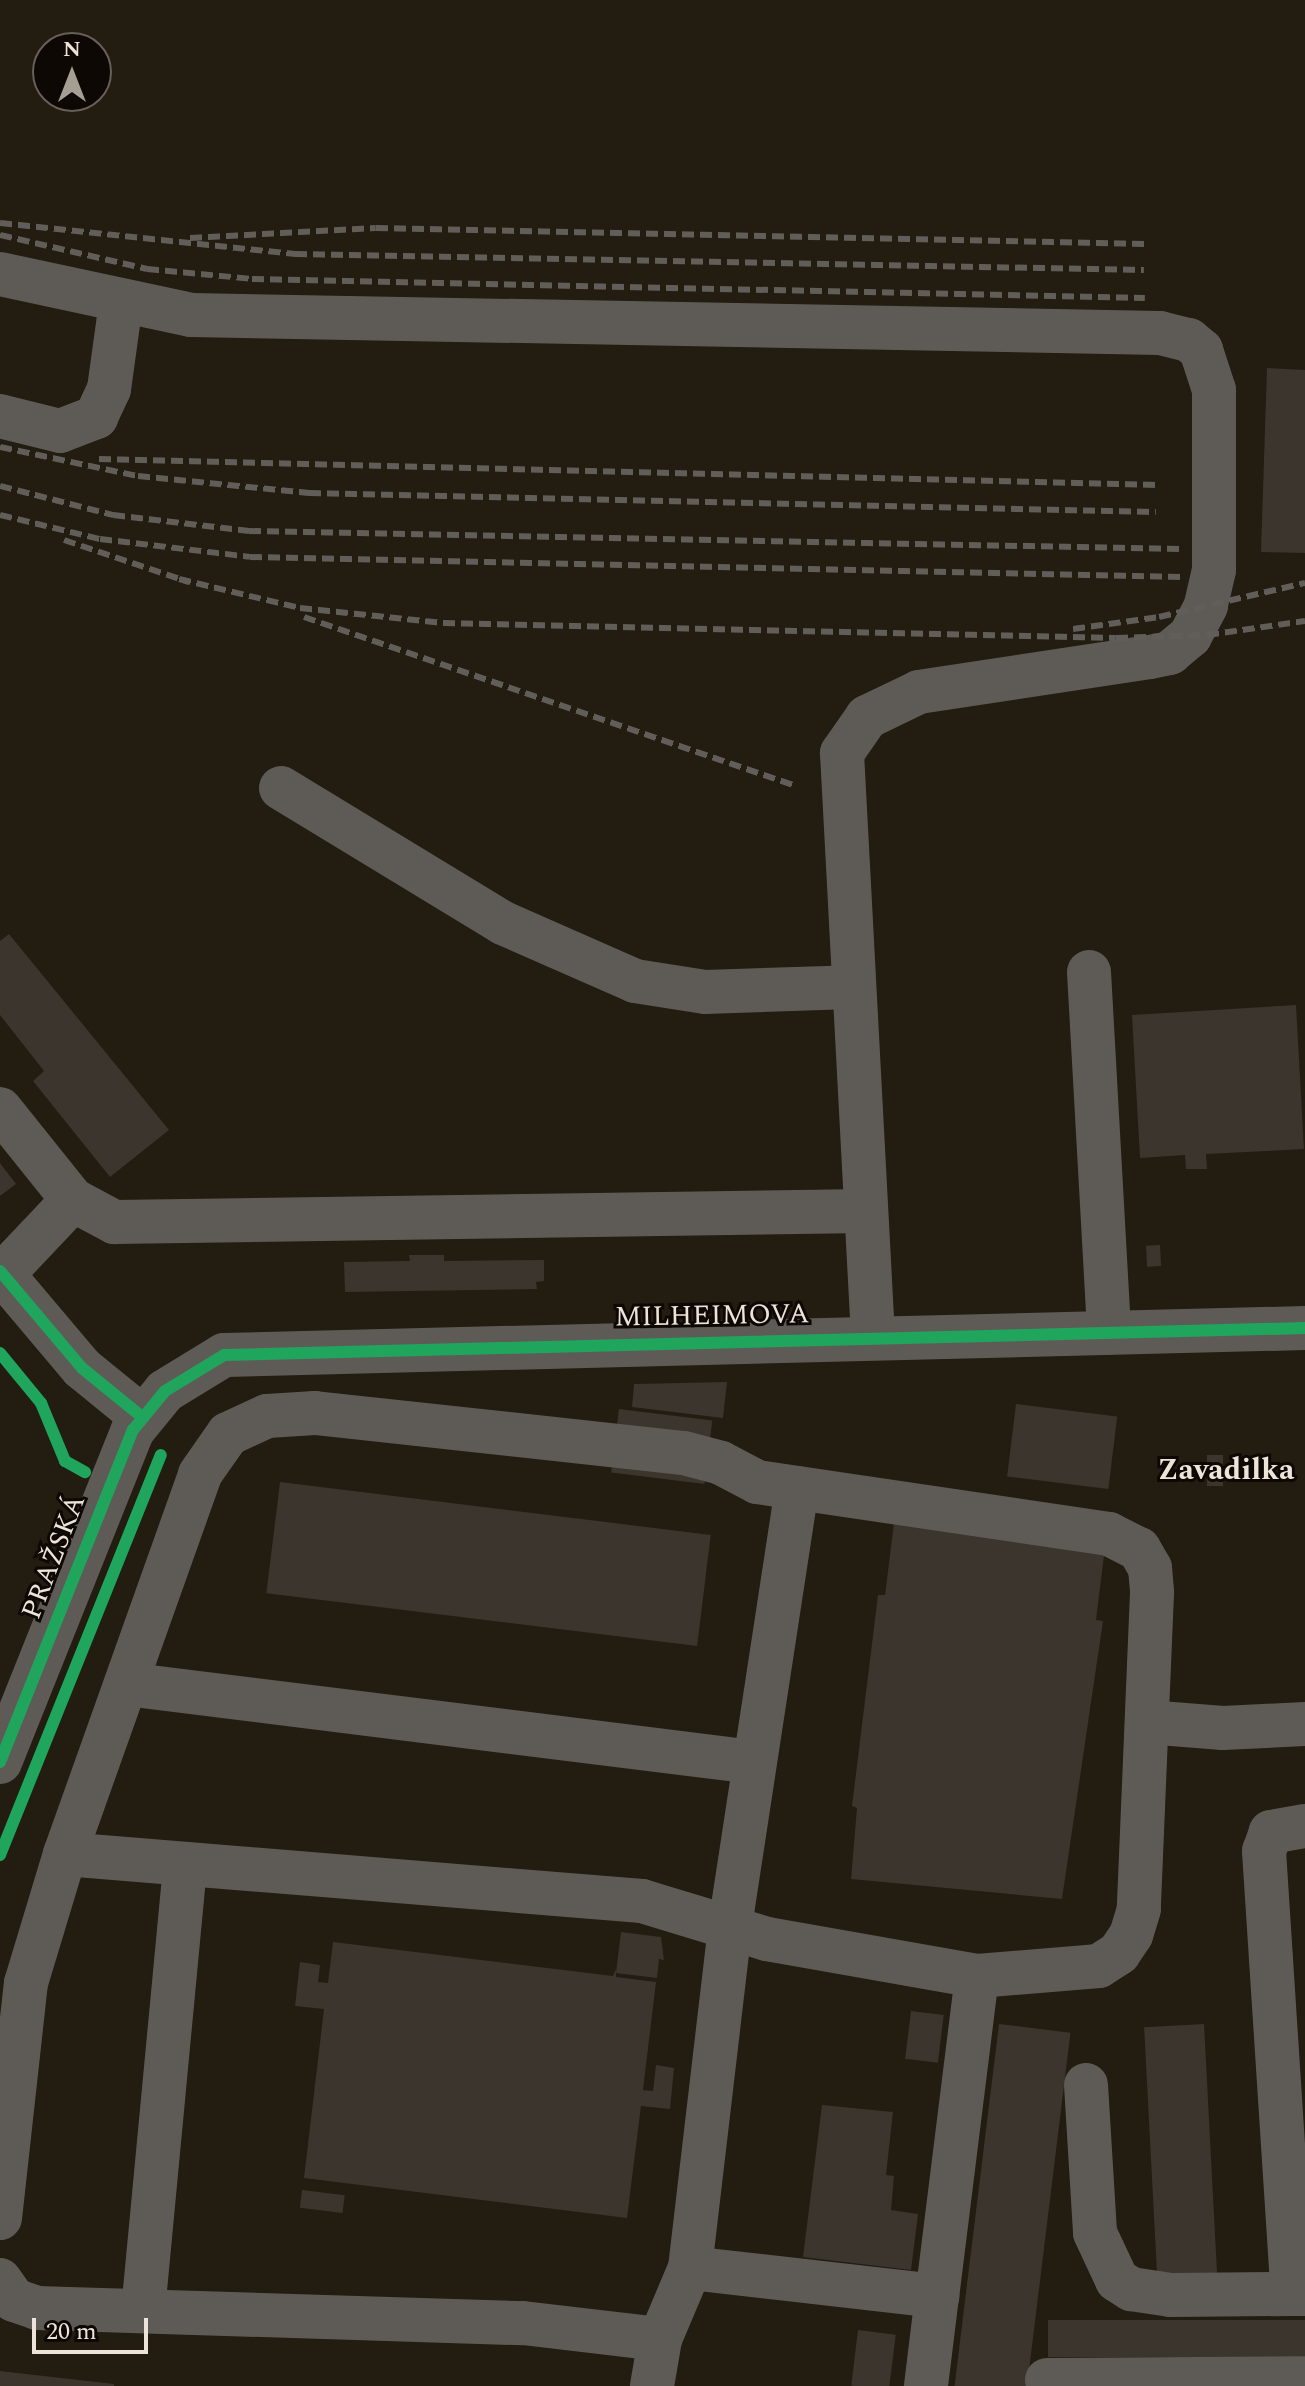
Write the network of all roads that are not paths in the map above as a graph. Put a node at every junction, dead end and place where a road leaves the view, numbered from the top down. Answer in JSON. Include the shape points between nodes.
{"nodes":[{"id":1,"x":0,"y":274,"type":"edge"},
{"id":2,"x":121,"y":303,"type":"junction"},
{"id":3,"x":0,"y":416,"type":"edge"},
{"id":4,"x":281,"y":788,"type":"dead end"},
{"id":5,"x":1089,"y":972,"type":"dead end"},
{"id":6,"x":852,"y":987,"type":"junction"},
{"id":7,"x":0,"y":1109,"type":"edge"},
{"id":8,"x":73,"y":1200,"type":"junction"},
{"id":9,"x":866,"y":1211,"type":"junction"},
{"id":10,"x":1,"y":1273,"type":"edge"},
{"id":11,"x":1305,"y":1328,"type":"edge"},
{"id":12,"x":1109,"y":1332,"type":"junction"},
{"id":13,"x":873,"y":1337,"type":"junction"},
{"id":14,"x":142,"y":1417,"type":"junction"},
{"id":15,"x":797,"y":1488,"type":"junction"},
{"id":16,"x":126,"y":1684,"type":"junction"},
{"id":17,"x":1147,"y":1722,"type":"junction"},
{"id":18,"x":1305,"y":1724,"type":"edge"},
{"id":19,"x":0,"y":1762,"type":"edge"},
{"id":20,"x":753,"y":1762,"type":"junction"},
{"id":21,"x":1305,"y":1826,"type":"edge"},
{"id":22,"x":65,"y":1854,"type":"junction"},
{"id":23,"x":185,"y":1864,"type":"junction"},
{"id":24,"x":730,"y":1926,"type":"junction"},
{"id":25,"x":977,"y":1976,"type":"junction"},
{"id":26,"x":1290,"y":1990,"type":"edge"},
{"id":27,"x":1086,"y":2085,"type":"dead end"},
{"id":28,"x":1294,"y":2134,"type":"edge"},
{"id":29,"x":0,"y":2218,"type":"edge"},
{"id":30,"x":690,"y":2268,"type":"junction"},
{"id":31,"x":0,"y":2280,"type":"edge"},
{"id":32,"x":1299,"y":2294,"type":"edge"},
{"id":33,"x":937,"y":2296,"type":"junction"},
{"id":34,"x":143,"y":2311,"type":"junction"},
{"id":35,"x":660,"y":2339,"type":"junction"},
{"id":36,"x":1305,"y":2378,"type":"edge"},
{"id":37,"x":1047,"y":2380,"type":"dead end"},
{"id":38,"x":652,"y":2386,"type":"edge"},
{"id":39,"x":926,"y":2386,"type":"edge"}],
"edges":[{"from":1,"to":2,"type":"street"},
{"from":2,"to":3,"type":"street","via":[[109,389],[96,417],[82,427],[60,431]]},
{"from":2,"to":6,"type":"street","via":[[226,316],[1160,333],[1189,340],[1201,350],[1214,390],[1214,570],[1206,606],[1190,636],[1170,653],[919,692],[867,717],[842,753],[840,776]]},
{"from":4,"to":6,"type":"street","via":[[503,923],[635,981],[705,992]]},
{"from":5,"to":12,"type":"street"},
{"from":6,"to":9,"type":"street"},
{"from":7,"to":8,"type":"street"},
{"from":8,"to":9,"type":"street","via":[[95,1216],[135,1223]]},
{"from":8,"to":10,"type":"street"},
{"from":9,"to":13,"type":"street"},
{"from":10,"to":14,"type":"street","via":[[82,1368]]},
{"from":11,"to":12,"type":"street","name":"MILHEIMOVA"},
{"from":12,"to":13,"type":"street","name":"MILHEIMOVA"},
{"from":13,"to":14,"type":"street","name":"MILHEIMOVA","via":[[250,1350],[224,1355],[183,1376]]},
{"from":14,"to":19,"type":"street","name":"PRAŽSKÁ","via":[[109,1482]]},
{"from":15,"to":16,"type":"street","via":[[757,1482],[721,1463],[684,1453],[315,1413],[267,1416],[228,1434],[208,1459]]},
{"from":15,"to":17,"type":"street","via":[[1109,1534],[1132,1543],[1145,1557],[1152,1581]]},
{"from":15,"to":20,"type":"street"},
{"from":16,"to":20,"type":"street"},
{"from":16,"to":22,"type":"street"},
{"from":17,"to":18,"type":"street","via":[[1223,1728]]},
{"from":17,"to":25,"type":"street","via":[[1139,1909],[1119,1953],[1088,1969]]},
{"from":20,"to":24,"type":"street"},
{"from":21,"to":26,"type":"street","via":[[1277,1829],[1265,1844]]},
{"from":22,"to":23,"type":"street"},
{"from":22,"to":29,"type":"street","via":[[26,1983]]},
{"from":23,"to":24,"type":"street","via":[[642,1901]]},
{"from":23,"to":34,"type":"street"},
{"from":24,"to":25,"type":"street","via":[[767,1939]]},
{"from":24,"to":30,"type":"street"},
{"from":25,"to":33,"type":"street"},
{"from":26,"to":28,"type":"street"},
{"from":27,"to":32,"type":"street","via":[[1095,2233],[1117,2280],[1149,2293]]},
{"from":28,"to":32,"type":"street"},
{"from":30,"to":33,"type":"street"},
{"from":30,"to":35,"type":"street"},
{"from":31,"to":34,"type":"street","via":[[25,2305]]},
{"from":33,"to":39,"type":"street"},
{"from":34,"to":35,"type":"street","via":[[523,2323]]},
{"from":35,"to":38,"type":"street"},
{"from":36,"to":37,"type":"street"}]}
